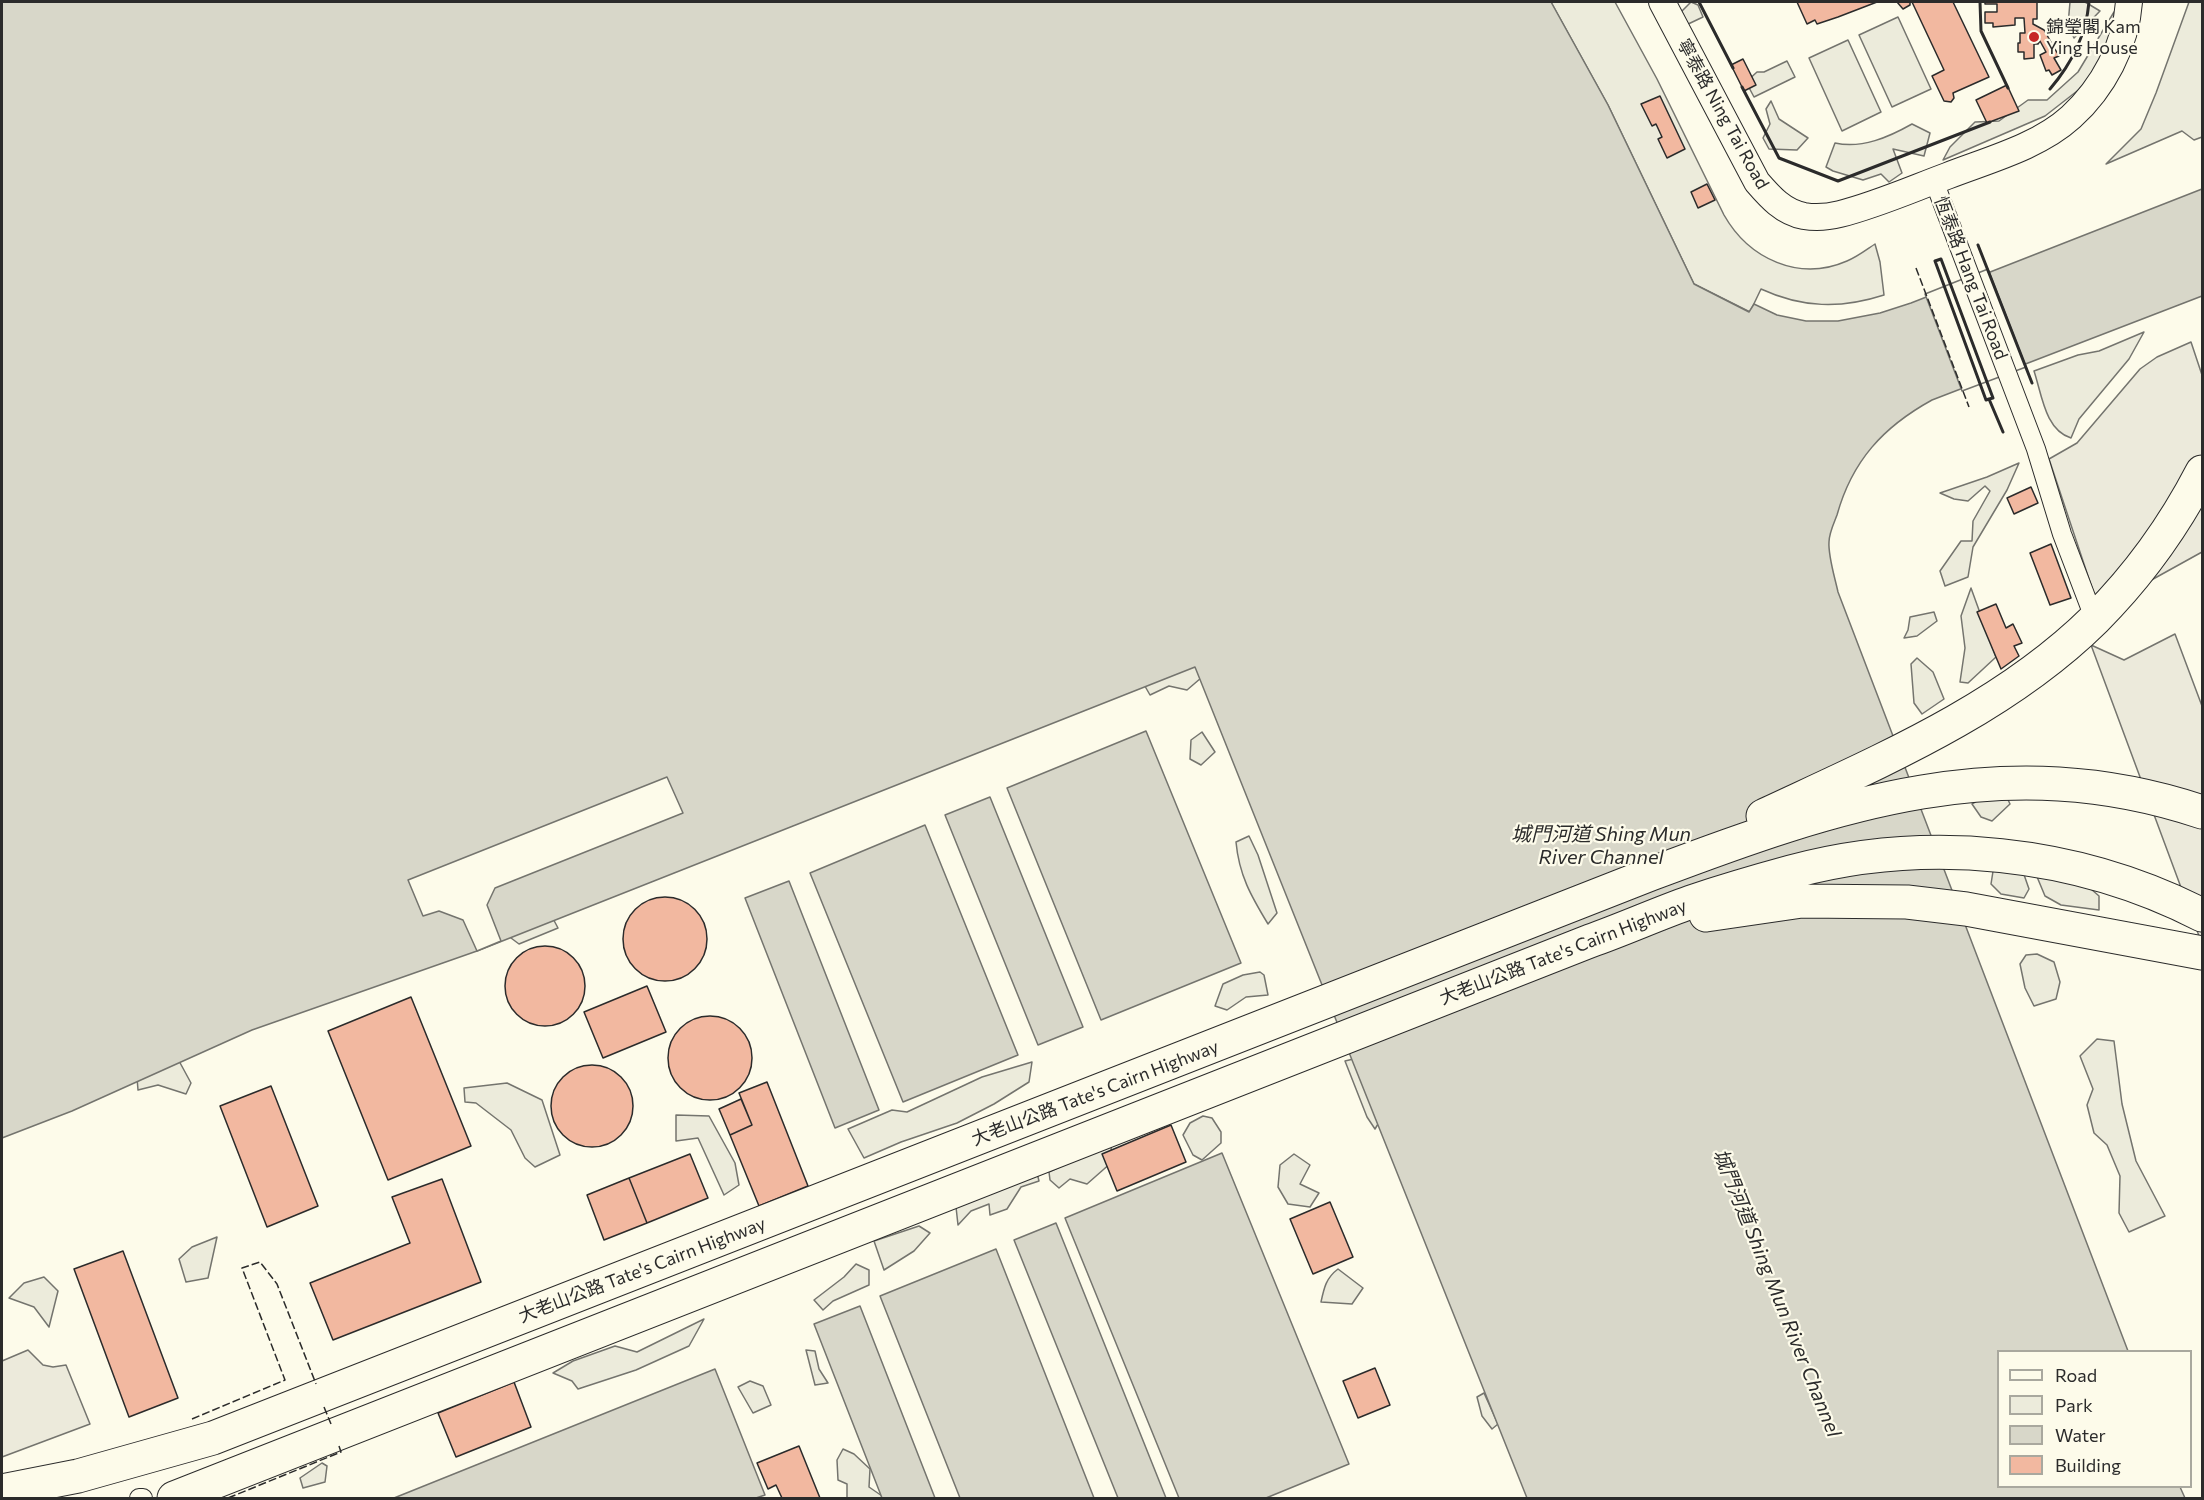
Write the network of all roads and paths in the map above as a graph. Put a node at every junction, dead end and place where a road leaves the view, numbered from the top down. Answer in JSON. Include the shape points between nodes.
{"nodes":[{"id":1,"x":1662,"y":2,"type":"edge"},
{"id":2,"x":2129,"y":2,"type":"edge"},
{"id":3,"x":1934,"y":181,"type":"junction"},
{"id":4,"x":2202,"y":472,"type":"edge"},
{"id":5,"x":2091,"y":610,"type":"dead end"},
{"id":6,"x":2202,"y":812,"type":"edge"},
{"id":7,"x":1668,"y":867,"type":"junction"},
{"id":8,"x":2202,"y":915,"type":"edge"},
{"id":9,"x":1642,"y":922,"type":"junction"},
{"id":10,"x":2202,"y":953,"type":"edge"},
{"id":11,"x":2,"y":1491,"type":"edge"},
{"id":12,"x":150,"y":1498,"type":"edge"}],
"edges":[{"from":1,"to":3,"type":"street","name":"寧泰路 Ning Tai Road","via":[[1757,182],[1785,209],[1802,216],[1839,215]]},
{"from":2,"to":3,"type":"street","name":"恆泰路 Hang Tai Road","via":[[2112,62],[2100,85],[2070,118],[2020,148]]},
{"from":3,"to":5,"type":"street","name":"恆泰路 Hang Tai Road","via":[[2036,449]]},
{"from":4,"to":7,"type":"highway","via":[[2167,532],[2124,588],[2078,635],[2024,678],[1939,730]]},
{"from":6,"to":7,"type":"highway","name":"大老山公路 Tate's Cairn Highway","via":[[2150,797],[2083,786],[2020,782],[1959,786],[1850,807]]},
{"from":7,"to":11,"type":"highway","name":"大老山公路 Tate's Cairn Highway","via":[[213,1438],[78,1476]]},
{"from":8,"to":9,"type":"highway","name":"大老山公路 Tate's Cairn Highway","via":[[2150,891],[2078,868],[2016,857],[1940,853],[1868,858],[1793,871],[1691,902]]},
{"from":9,"to":10,"type":"highway","via":[[1802,901],[1907,902],[1978,911]]},
{"from":9,"to":12,"type":"highway","name":"大老山公路 Tate's Cairn Highway"}]}
